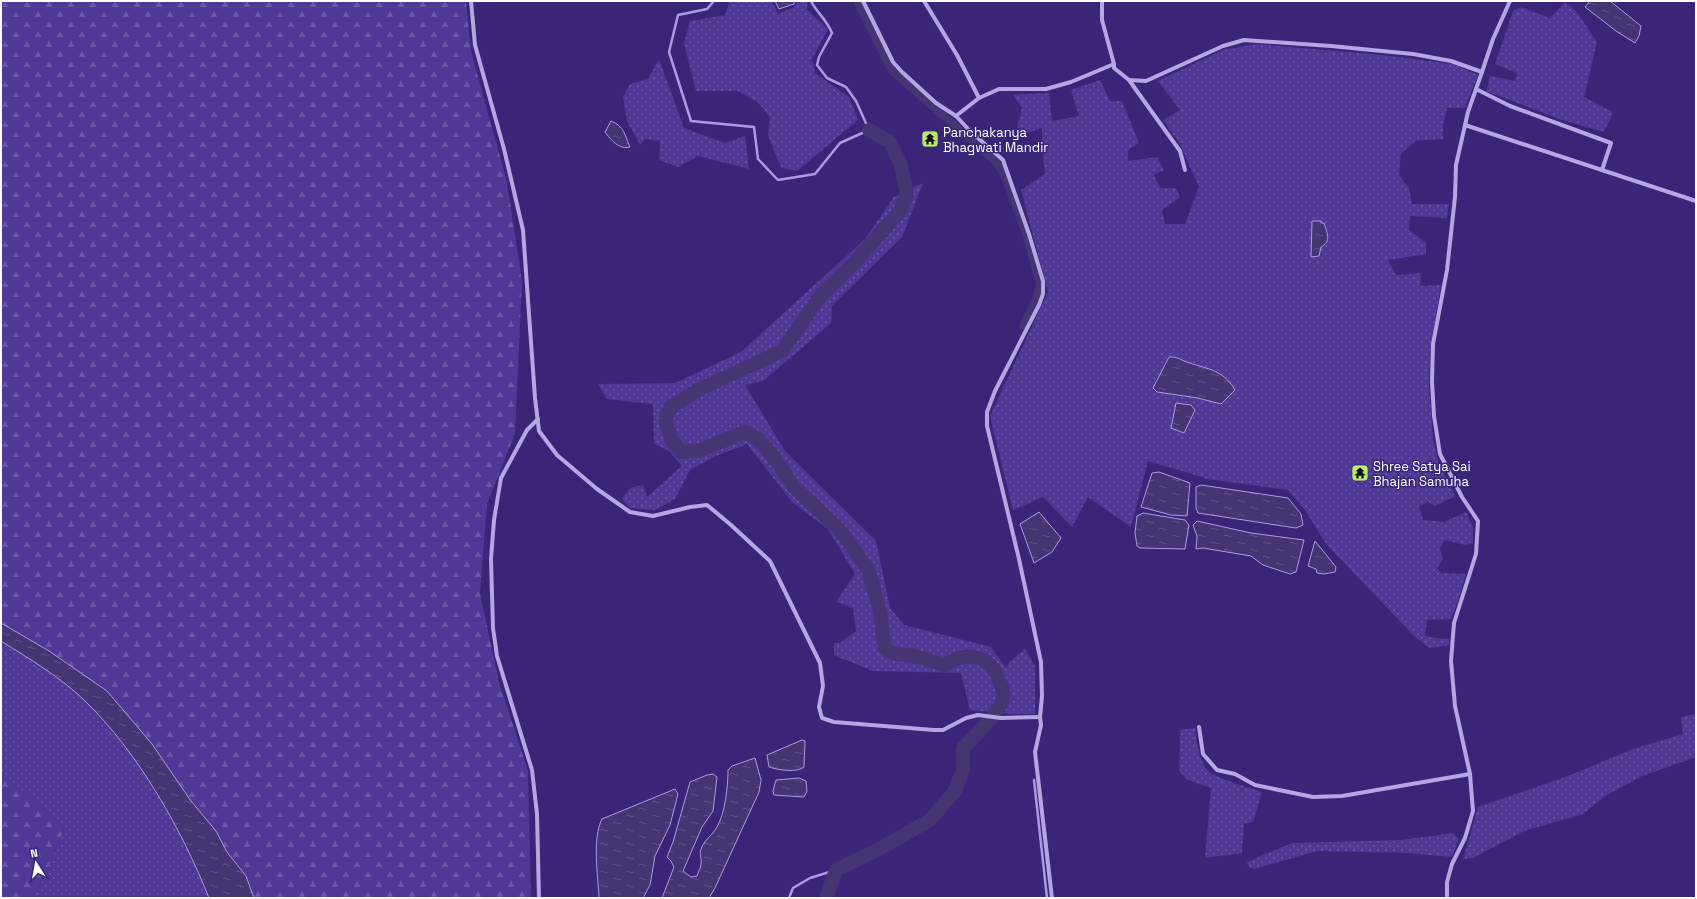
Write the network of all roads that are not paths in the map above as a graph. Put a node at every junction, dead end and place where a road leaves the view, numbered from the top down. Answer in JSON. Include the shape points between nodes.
{"nodes":[{"id":1,"x":471,"y":1,"type":"edge"},
{"id":2,"x":863,"y":1,"type":"edge"},
{"id":3,"x":924,"y":1,"type":"edge"},
{"id":4,"x":1102,"y":1,"type":"edge"},
{"id":5,"x":1510,"y":1,"type":"edge"},
{"id":6,"x":1114,"y":64,"type":"junction"},
{"id":7,"x":1482,"y":72,"type":"junction"},
{"id":8,"x":1129,"y":80,"type":"junction"},
{"id":9,"x":1476,"y":90,"type":"junction"},
{"id":10,"x":979,"y":98,"type":"junction"},
{"id":11,"x":956,"y":116,"type":"junction"},
{"id":12,"x":1465,"y":125,"type":"junction"},
{"id":13,"x":1185,"y":170,"type":"dead end"},
{"id":14,"x":1602,"y":170,"type":"junction"},
{"id":15,"x":1696,"y":201,"type":"edge"},
{"id":16,"x":538,"y":420,"type":"junction"},
{"id":17,"x":1040,"y":717,"type":"junction"},
{"id":18,"x":1199,"y":727,"type":"dead end"},
{"id":19,"x":1470,"y":774,"type":"junction"},
{"id":20,"x":539,"y":898,"type":"edge"},
{"id":21,"x":1052,"y":898,"type":"edge"},
{"id":22,"x":1447,"y":898,"type":"edge"}],
"edges":[{"from":1,"to":16,"type":"street","via":[[475,45],[523,230]]},
{"from":2,"to":11,"type":"street","via":[[893,62],[936,104]]},
{"from":3,"to":10,"type":"street","via":[[957,55]]},
{"from":4,"to":6,"type":"street","via":[[1102,20]]},
{"from":5,"to":7,"type":"street"},
{"from":6,"to":8,"type":"street","via":[[1114,68]]},
{"from":6,"to":10,"type":"street","via":[[1071,82],[1046,89],[999,89]]},
{"from":7,"to":8,"type":"street","via":[[1451,61],[1413,54],[1244,40],[1223,46],[1146,80]]},
{"from":7,"to":9,"type":"street"},
{"from":8,"to":13,"type":"street","via":[[1180,151]]},
{"from":9,"to":12,"type":"street"},
{"from":9,"to":14,"type":"street","via":[[1510,106],[1610,144]]},
{"from":10,"to":11,"type":"street"},
{"from":11,"to":17,"type":"street","via":[[1003,160],[1043,281],[1040,305],[987,412],[987,426],[1041,662]]},
{"from":12,"to":14,"type":"street"},
{"from":12,"to":19,"type":"street","via":[[1456,165],[1447,270],[1433,344],[1432,382],[1440,454],[1462,497],[1478,521],[1476,554],[1454,623],[1451,661],[1455,706]]},
{"from":14,"to":15,"type":"street"},
{"from":16,"to":17,"type":"street","via":[[539,431],[557,455],[596,489],[630,512],[653,516],[690,507],[707,506],[770,561],[820,663],[823,686],[819,707],[822,718],[834,722],[944,730],[966,718],[978,715],[1001,718]]},
{"from":16,"to":20,"type":"street","via":[[527,430],[501,478],[491,559],[493,628],[497,656],[532,770],[537,814]]},
{"from":17,"to":21,"type":"street","via":[[1041,725],[1035,752]]},
{"from":18,"to":19,"type":"street","via":[[1203,754],[1217,770],[1234,774],[1255,784],[1313,797],[1342,796]]},
{"from":19,"to":22,"type":"street","via":[[1473,811],[1465,838],[1452,864],[1447,882]]}]}
